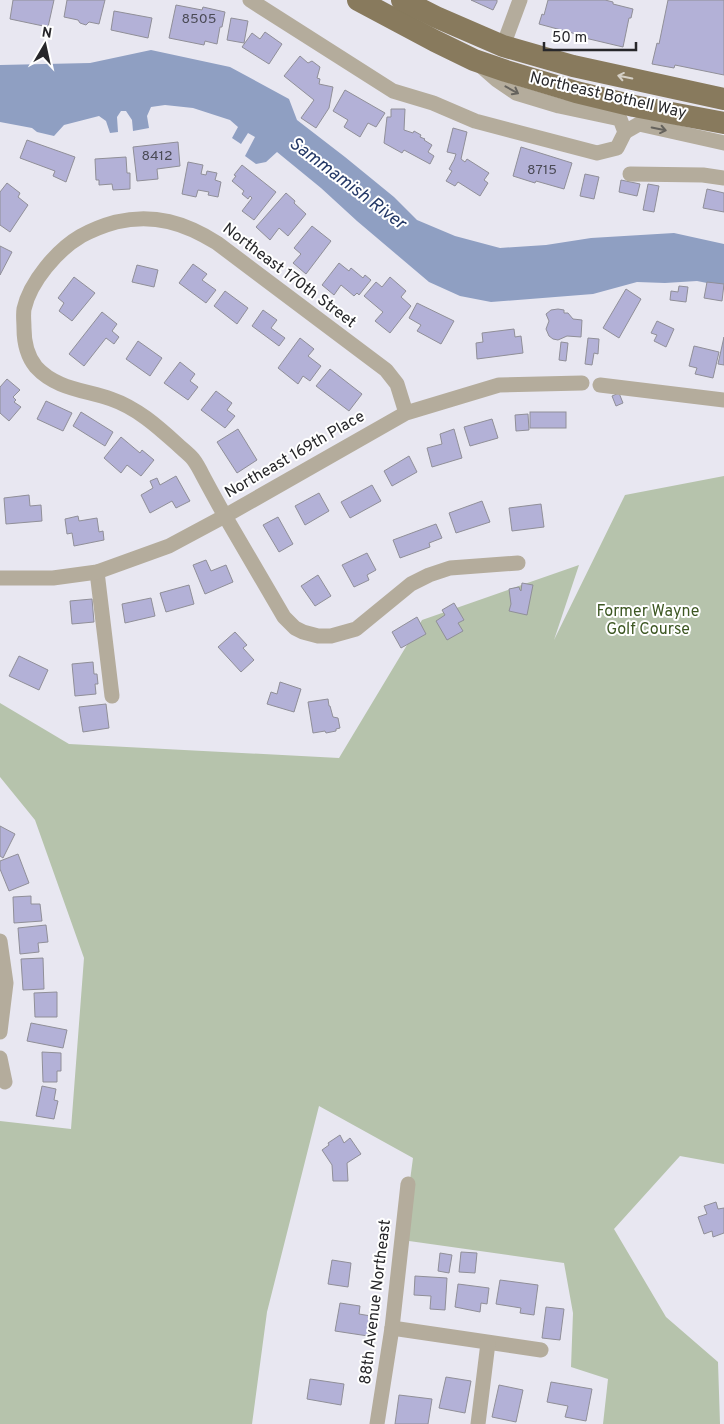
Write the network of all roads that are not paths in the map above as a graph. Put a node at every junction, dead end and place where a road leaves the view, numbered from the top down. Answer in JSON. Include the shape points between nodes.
{"nodes":[{"id":1,"x":250,"y":0,"type":"edge"},
{"id":2,"x":358,"y":0,"type":"edge"},
{"id":3,"x":402,"y":0,"type":"edge"},
{"id":4,"x":520,"y":0,"type":"edge"},
{"id":5,"x":410,"y":28,"type":"junction"},
{"id":6,"x":503,"y":46,"type":"junction"},
{"id":7,"x":474,"y":60,"type":"junction"},
{"id":8,"x":724,"y":99,"type":"edge"},
{"id":9,"x":724,"y":123,"type":"edge"},
{"id":10,"x":626,"y":132,"type":"junction"},
{"id":11,"x":724,"y":143,"type":"edge"},
{"id":12,"x":630,"y":174,"type":"dead end"},
{"id":13,"x":724,"y":178,"type":"edge"},
{"id":14,"x":28,"y":353,"type":"joint"},
{"id":15,"x":582,"y":383,"type":"dead end"},
{"id":16,"x":600,"y":385,"type":"dead end"},
{"id":17,"x":724,"y":400,"type":"edge"},
{"id":18,"x":406,"y":412,"type":"junction"},
{"id":19,"x":224,"y":516,"type":"junction"},
{"id":20,"x":518,"y":563,"type":"dead end"},
{"id":21,"x":97,"y":572,"type":"junction"},
{"id":22,"x":0,"y":578,"type":"edge"},
{"id":23,"x":112,"y":696,"type":"dead end"},
{"id":24,"x":0,"y":941,"type":"edge"},
{"id":25,"x":0,"y":1032,"type":"edge"},
{"id":26,"x":0,"y":1058,"type":"edge"},
{"id":27,"x":5,"y":1082,"type":"dead end"},
{"id":28,"x":408,"y":1184,"type":"dead end"},
{"id":29,"x":392,"y":1328,"type":"junction"},
{"id":30,"x":488,"y":1342,"type":"junction"},
{"id":31,"x":541,"y":1350,"type":"dead end"},
{"id":32,"x":377,"y":1424,"type":"edge"},
{"id":33,"x":478,"y":1424,"type":"edge"}],
"edges":[{"from":1,"to":10,"type":"street","via":[[393,91],[475,121],[597,153],[617,148]]},
{"from":2,"to":5,"type":"main road","name":"Northeast Bothell Way"},
{"from":3,"to":6,"type":"main road","name":"Northeast Bothell Way"},
{"from":4,"to":6,"type":"street"},
{"from":5,"to":6,"type":"main road","via":[[424,29],[484,52],[494,52]]},
{"from":5,"to":7,"type":"main road","name":"Northeast Bothell Way"},
{"from":8,"to":6,"type":"main road","name":"Northeast Bothell Way","one_way":true,"via":[[573,66]]},
{"from":7,"to":9,"type":"main road","name":"Northeast Bothell Way","via":[[576,92]]},
{"from":7,"to":10,"type":"street","one_way":true,"via":[[516,93],[620,120]]},
{"from":10,"to":11,"type":"street","one_way":true,"via":[[639,124]]},
{"from":12,"to":13,"type":"street"},
{"from":14,"to":18,"type":"street","name":"Northeast 170th Street","via":[[24,333],[28,296],[37,279],[63,250],[105,225],[143,219],[162,220],[181,224],[217,243],[386,370],[397,384]]},
{"from":14,"to":19,"type":"street","name":"Northeast 169th Place","via":[[43,374],[63,386],[130,407],[157,426],[194,460]]},
{"from":15,"to":18,"type":"street","via":[[499,385]]},
{"from":16,"to":17,"type":"street"},
{"from":18,"to":19,"type":"street","name":"Northeast 169th Place"},
{"from":19,"to":20,"type":"street","via":[[284,617],[295,628],[318,636],[356,629],[411,584],[429,575],[450,568]]},
{"from":19,"to":21,"type":"street","via":[[169,546]]},
{"from":21,"to":22,"type":"street","via":[[53,578]]},
{"from":21,"to":23,"type":"street"},
{"from":24,"to":25,"type":"street","via":[[6,983]]},
{"from":26,"to":27,"type":"street"},
{"from":28,"to":29,"type":"street","name":"88th Avenue Northeast"},
{"from":29,"to":30,"type":"street"},
{"from":29,"to":32,"type":"street","name":"88th Avenue Northeast"},
{"from":30,"to":31,"type":"street"},
{"from":30,"to":33,"type":"street"}]}
